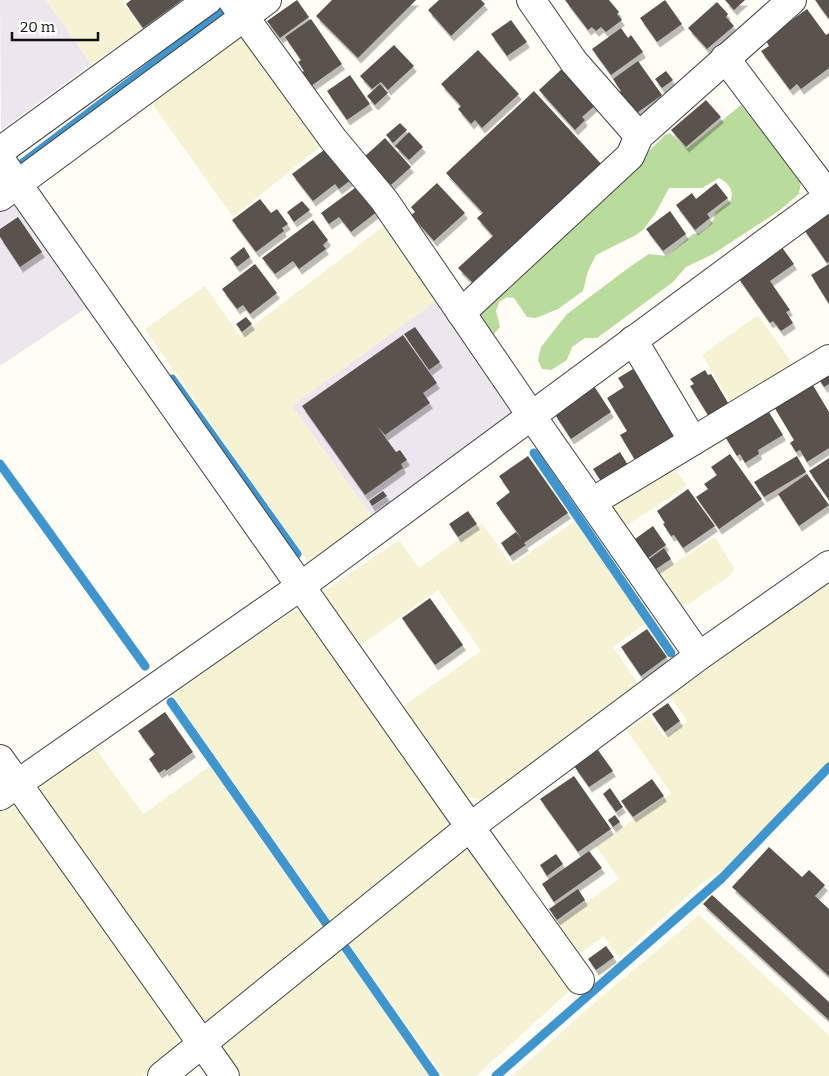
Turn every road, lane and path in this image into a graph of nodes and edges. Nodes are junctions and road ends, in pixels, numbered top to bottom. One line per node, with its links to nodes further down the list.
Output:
1 (208, 0): 8 (street)
2 (267, 0): 5 (street)
3 (531, 0): 7 (street)
4 (783, 3): 6 (street)
5 (237, 8): 10 (street); 12 (street)
6 (725, 58): 7 (street); 11 (street)
7 (639, 136): 12 (street)
8 (0, 151)
9 (0, 158): 10 (street)
10 (9, 191): 19 (street)
11 (829, 196): 13 (street)
12 (461, 313): 15 (street)
13 (633, 340): 15 (street); 16 (street)
14 (829, 359): 16 (street)
15 (530, 415): 17 (street); 19 (street)
16 (693, 441): 17 (street)
17 (592, 502): 20 (street)
18 (829, 565): 20 (street)
19 (301, 586): 22 (street); 23 (street)
20 (699, 656): 23 (street)
21 (0, 759): 22 (street)
22 (9, 790): 25 (street)
23 (470, 827): 24 (street); 25 (street)
24 (580, 980)
25 (202, 1044): 26 (street); 27 (street)
26 (162, 1076)
27 (225, 1076)

